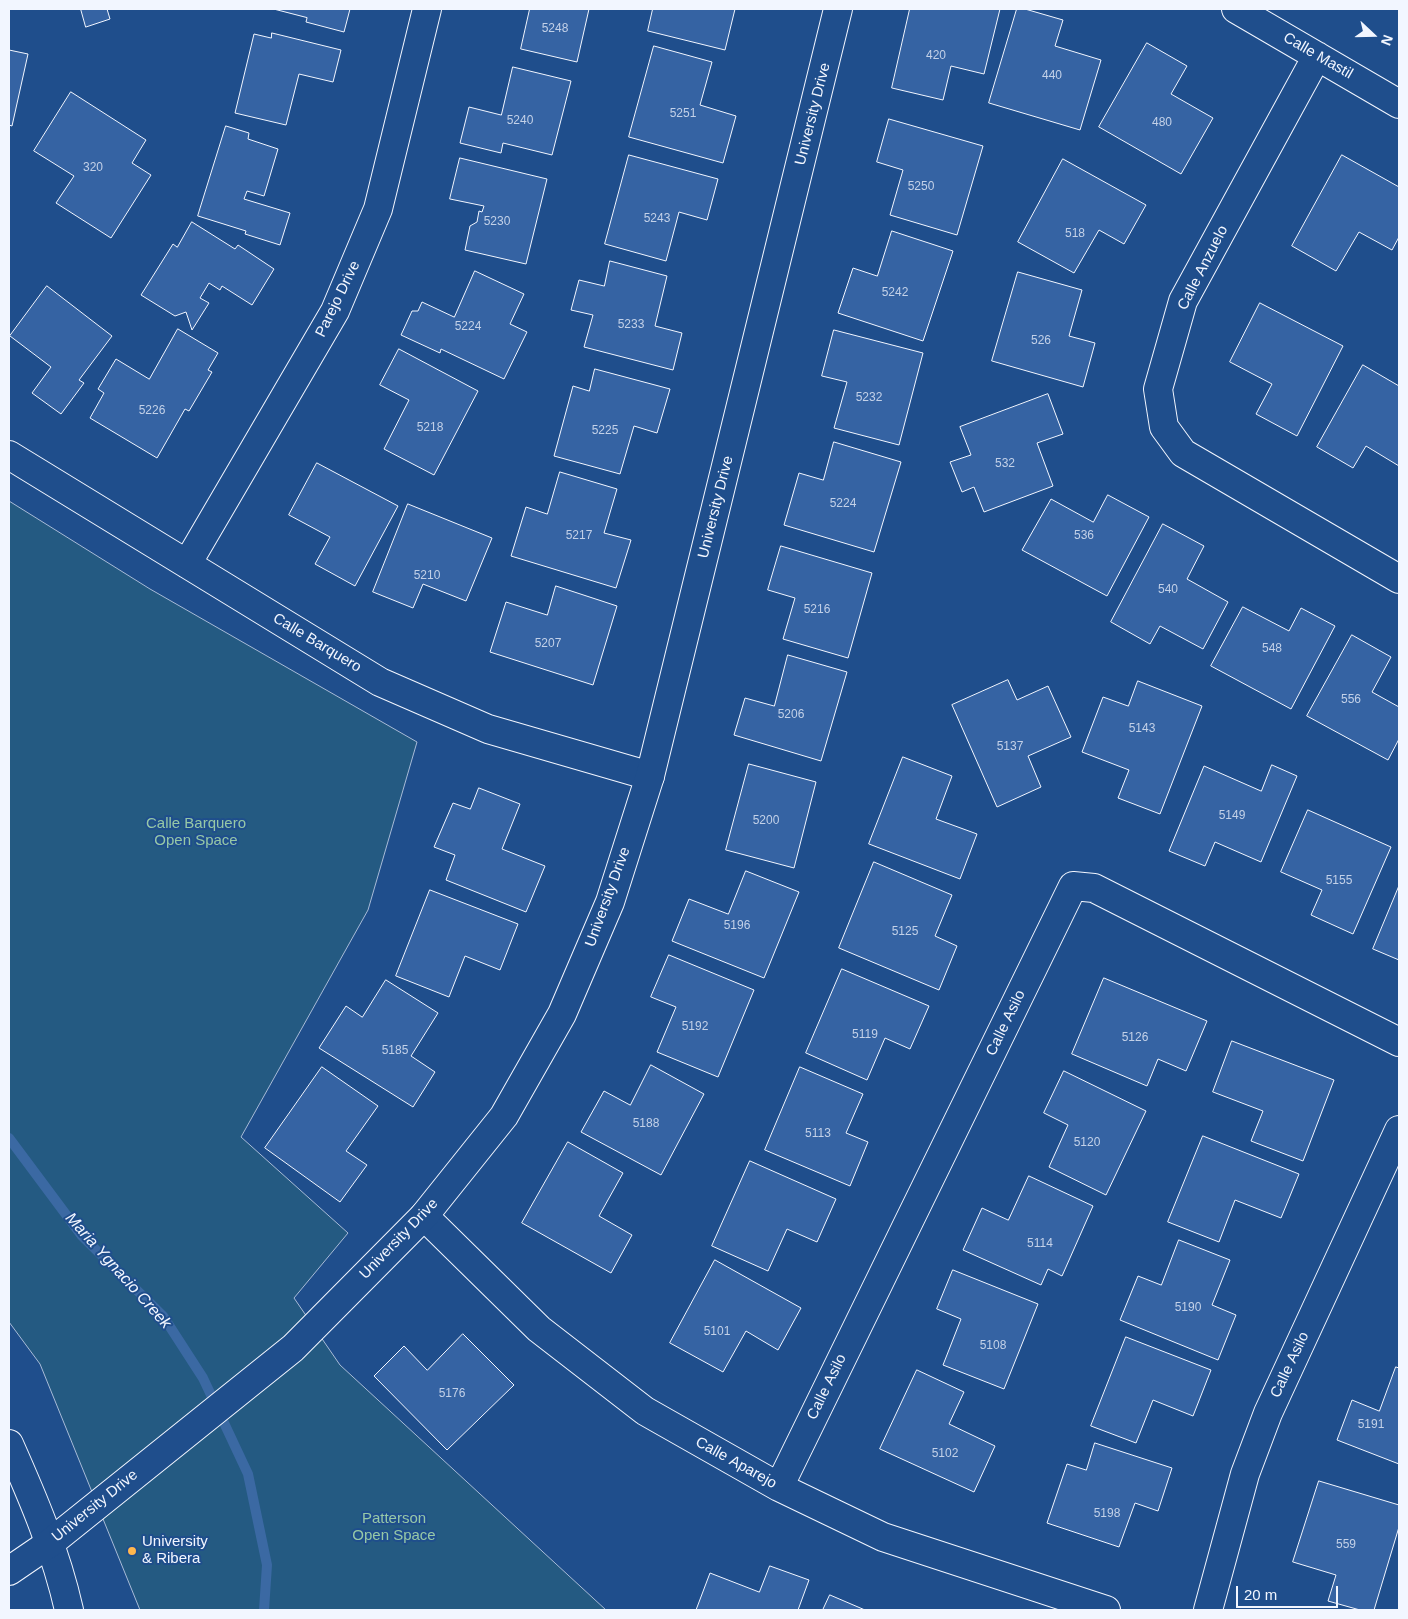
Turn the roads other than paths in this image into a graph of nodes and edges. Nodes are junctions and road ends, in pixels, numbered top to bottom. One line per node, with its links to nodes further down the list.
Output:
1 (427, 9): 7 (street, Parejo Drive)
2 (838, 9): 9 (street, University Drive)
3 (1236, 9): 4 (street, Calle Mastil)
4 (1317, 56): 5 (street, Calle Mastil); 8 (street, Calle Anzuelo)
5 (1399, 104)
6 (9, 455): 7 (street, Calle Barquero)
7 (187, 564): 9 (street, Calle Barquero)
8 (1399, 579)
9 (650, 776): 12 (street, University Drive)
10 (1399, 1042): 14 (street, Calle Asilo)
11 (1399, 1130): 19 (street, Calle Asilo)
12 (424, 1216): 14 (street, Calle Aparejo); 15 (street, University Drive)
13 (9, 1444): 15 (street)
14 (779, 1487): 18 (street, Calle Aparejo)
15 (50, 1543): 16 (street, University Drive); 17 (street)
16 (9, 1571)
17 (69, 1610)
18 (1106, 1610)
19 (1208, 1610)

